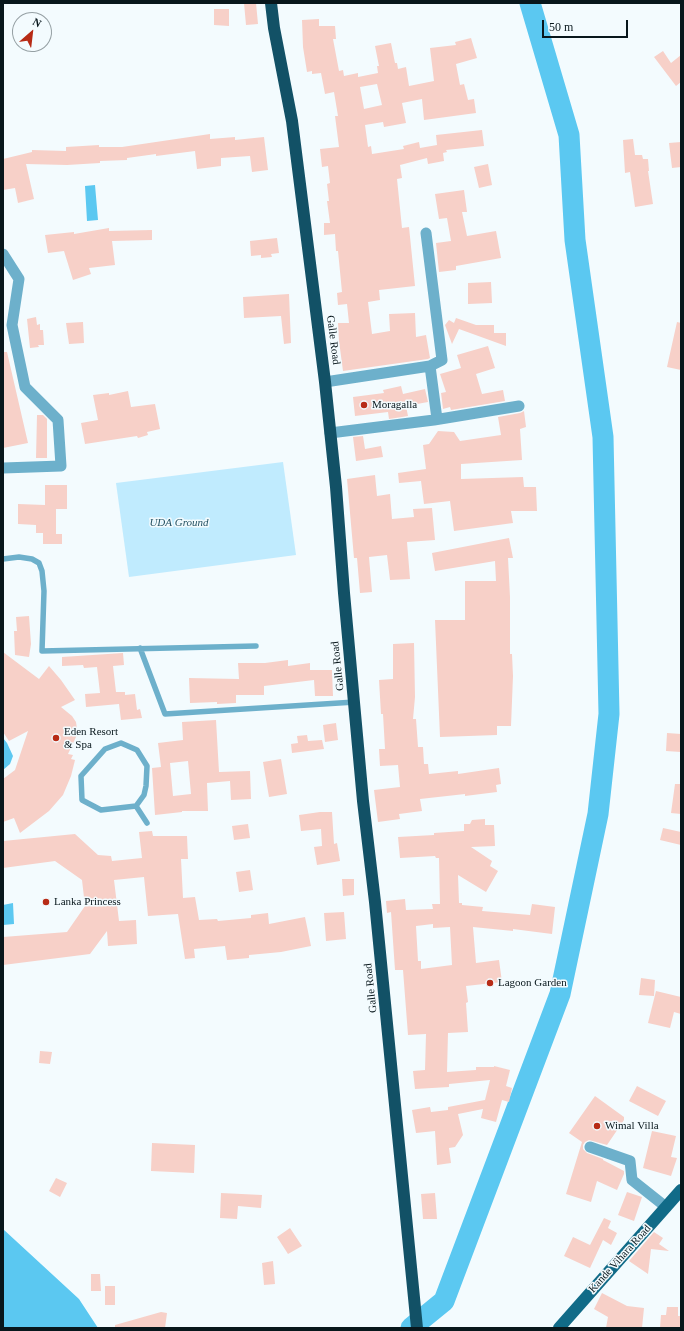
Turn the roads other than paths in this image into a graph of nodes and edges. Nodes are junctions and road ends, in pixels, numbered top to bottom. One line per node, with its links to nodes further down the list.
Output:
1 (270, 3): 5 (highway, Galle Road)
2 (426, 233): 4 (street)
3 (3, 254): 9 (street)
4 (430, 366): 5 (street); 7 (street)
5 (325, 382): 8 (highway, Galle Road)
6 (519, 406): 7 (street)
7 (438, 420): 8 (street)
8 (330, 433): 13 (highway, Galle Road)
9 (3, 468)
10 (3, 559): 12 (lane)
11 (256, 646): 12 (lane)
12 (140, 648): 13 (lane)
13 (355, 702): 19 (highway, Galle Road)
14 (136, 806): 14 (lane); 15 (lane)
15 (147, 823)
16 (590, 1147): 18 (street)
17 (681, 1190): 18 (main road, Kande Vihara Road)
18 (666, 1207): 20 (main road, Kande Vihara Road)
19 (417, 1328)
20 (559, 1328)

